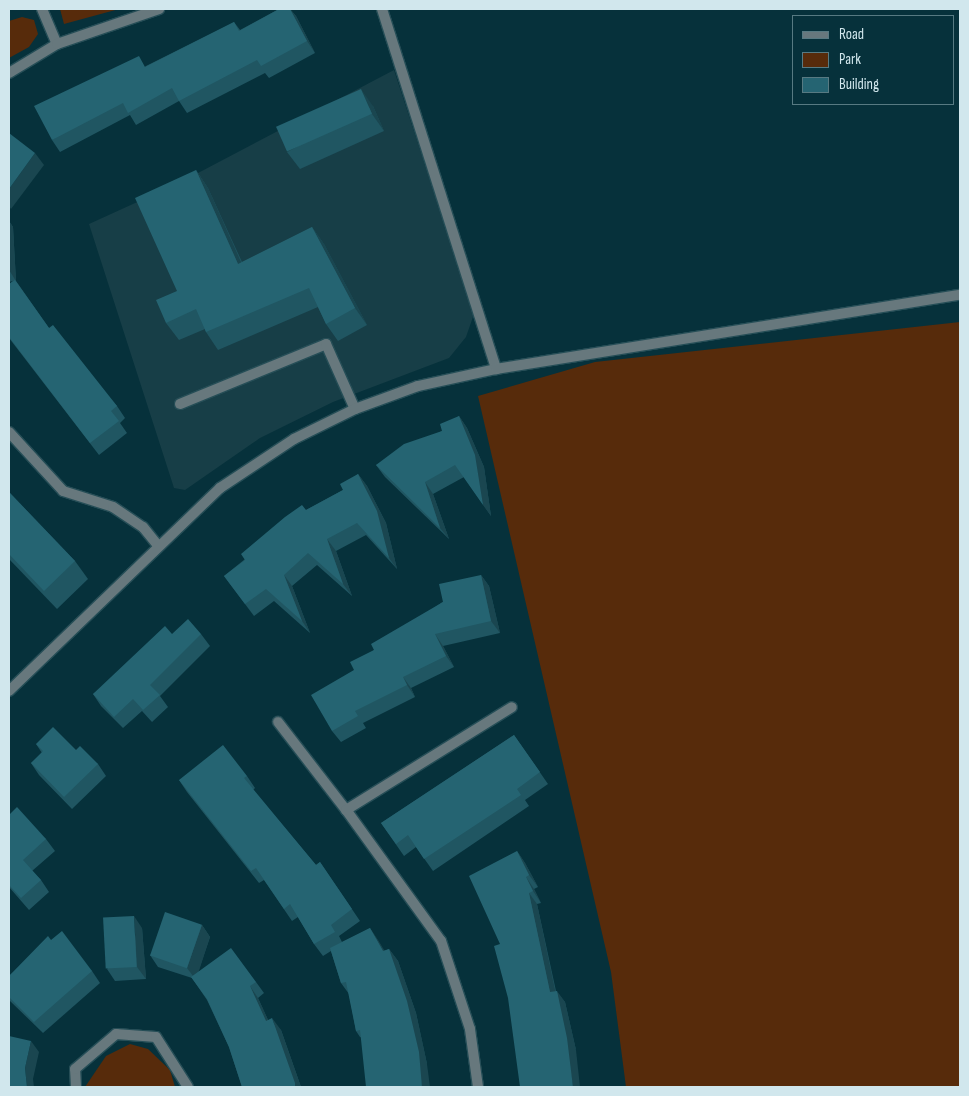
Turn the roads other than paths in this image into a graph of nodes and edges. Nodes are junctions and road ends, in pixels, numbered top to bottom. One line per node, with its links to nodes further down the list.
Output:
1 (42, 9): 4 (street)
2 (159, 9): 4 (street)
3 (382, 9): 7 (street)
4 (57, 44): 5 (street)
5 (9, 73)
6 (960, 295): 7 (street)
7 (496, 369): 9 (street)
8 (180, 404): 9 (street)
9 (355, 410): 11 (street)
10 (9, 432): 11 (street)
11 (157, 544): 12 (street)
12 (9, 691)
13 (512, 707): 15 (street)
14 (278, 722): 15 (street)
15 (346, 810): 18 (street)
16 (76, 1087): 17 (street)
17 (188, 1087)
18 (478, 1087)

